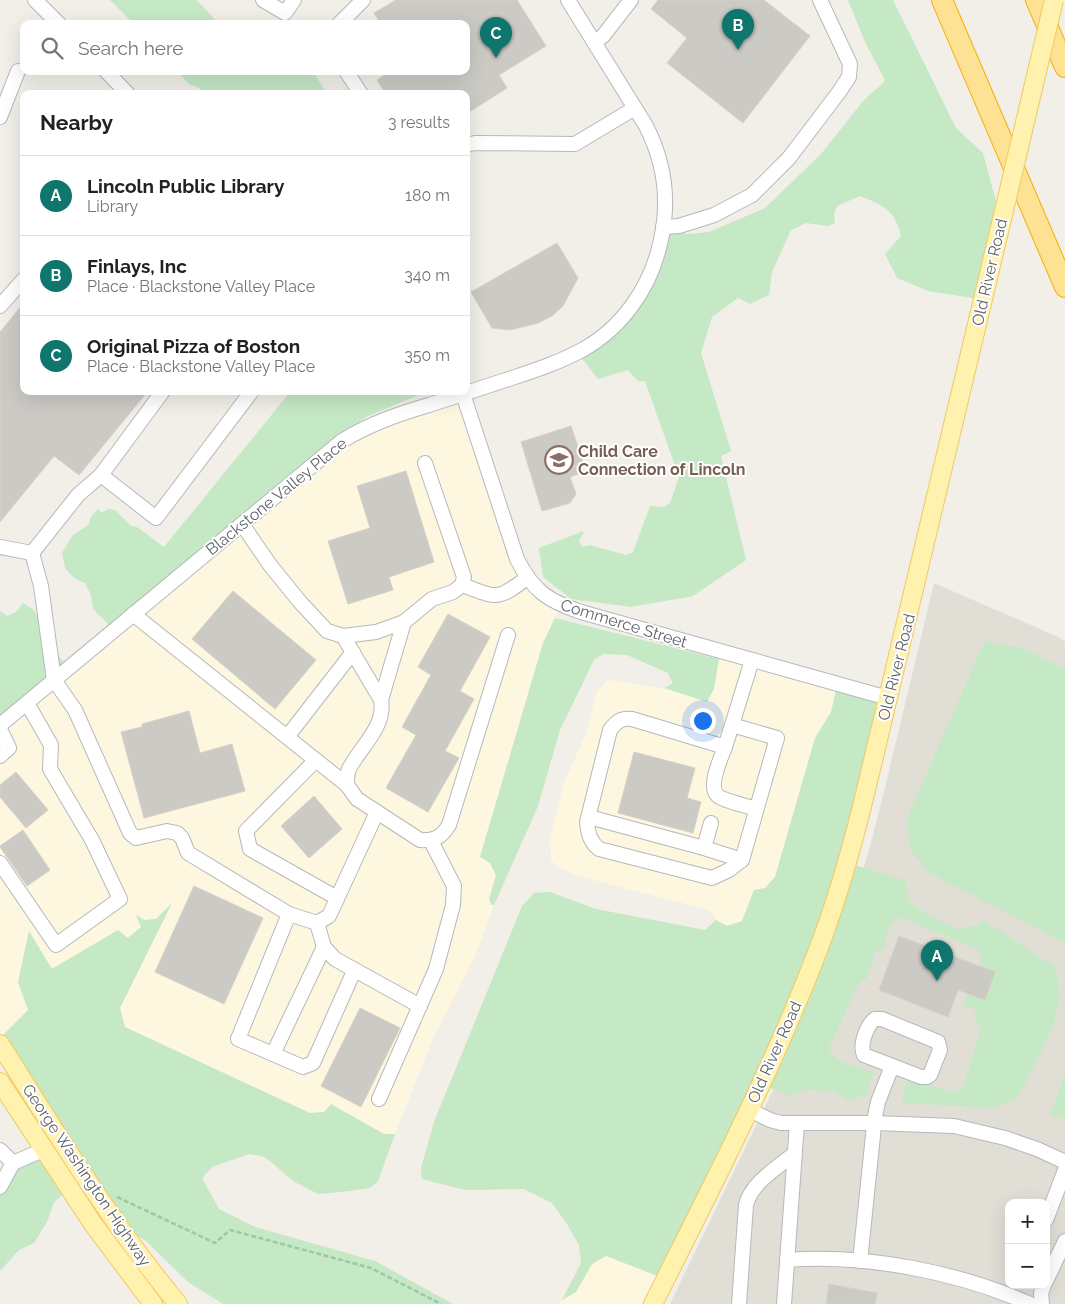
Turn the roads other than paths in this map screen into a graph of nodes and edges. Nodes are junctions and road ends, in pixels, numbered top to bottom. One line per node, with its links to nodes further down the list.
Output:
1 (35, 0): 11 (street)
2 (263, 0): 3 (street)
3 (294, 0)
4 (363, 0): 12 (street)
5 (568, 0): 13 (street, Blackstone Valley Place)
6 (631, 0): 13 (street)
7 (820, 0): 23 (street)
8 (942, 0): 25 (highway)
9 (1036, 0): 14 (highway)
10 (1054, 0): 46 (main road, Old River Road, bridge)
11 (55, 20)
12 (343, 20)
13 (594, 42): 20 (street, Blackstone Valley Place)
14 (1065, 67)
15 (18, 71): 21 (street)
16 (110, 75): 18 (street)
17 (349, 75): 19 (street)
18 (124, 90)
19 (358, 90)
20 (635, 108): 22 (street); 23 (street, Blackstone Valley Place)
21 (0, 117)
22 (470, 144)
23 (663, 227): 27 (street, Blackstone Valley Place)
24 (20, 284): 26 (street)
25 (1065, 287)
26 (0, 306)
27 (470, 392)
28 (160, 395): 33 (street)
29 (249, 395): 33 (street)
30 (460, 395): 34 (street, Blackstone Valley Place)
31 (463, 395): 37 (street, Commerce Street)
32 (425, 463): 38 (street)
33 (101, 475): 36 (street)
34 (242, 524): 39 (street, Blackstone Valley Place); 42 (street)
35 (0, 547): 36 (street)
36 (32, 553): 45 (street)
37 (527, 578): 38 (street); 44 (street, Commerce Street)
38 (462, 585): 40 (street)
39 (133, 614): 45 (street, Blackstone Valley Place); 52 (street)
40 (404, 622): 42 (street); 47 (street)
41 (508, 635): 61 (street)
42 (343, 636): 43 (street)
43 (353, 652): 47 (street); 52 (street)
44 (752, 660): 46 (street, Commerce Street); 50 (street)
45 (54, 680): 48 (street, Blackstone Valley Place); 66 (street)
46 (888, 698): 76 (main road, Old River Road)
47 (381, 700): 56 (street)
48 (27, 703): 49 (street, Blackstone Valley Place); 64 (street)
49 (0, 725)
50 (732, 725): 53 (street); 57 (street)
51 (0, 729): 54 (street)
52 (287, 737): 55 (street)
53 (725, 747): 57 (street); 59 (street)
54 (0, 756)
55 (316, 760): 56 (street); 65 (street)
56 (347, 785): 58 (street)
57 (756, 809): 63 (street)
58 (377, 812): 61 (street); 65 (street)
59 (589, 817): 62 (street); 63 (street)
60 (711, 822): 62 (street)
61 (432, 841): 70 (street)
62 (704, 848): 63 (street)
63 (742, 860)
64 (0, 863)
65 (337, 898): 67 (street)
66 (289, 914): 67 (street); 72 (street)
67 (317, 922): 68 (street)
68 (324, 947): 69 (street); 72 (street)
69 (354, 970): 70 (street); 72 (street)
70 (420, 1006): 75 (street)
71 (0, 1044): 94 (main road, George Washington Highway)
72 (273, 1054)
73 (892, 1066): 73 (street); 78 (street)
74 (0, 1082): 80 (main road, George Washington Highway)
75 (379, 1099)
76 (748, 1110): 77 (street); 95 (main road, Old River Road)
77 (797, 1123): 78 (street); 81 (street)
78 (874, 1123): 82 (street); 89 (street)
79 (0, 1150): 83 (street)
80 (43, 1150): 83 (street); 93 (main road, George Washington Highway)
81 (794, 1154): 88 (street); 96 (street)
82 (1065, 1162)
83 (13, 1163): 85 (street)
84 (1065, 1170): 86 (street)
85 (0, 1188)
86 (1050, 1209)
87 (1065, 1241): 90 (street)
88 (787, 1260): 89 (street); 97 (street)
89 (860, 1262): 92 (street)
90 (1050, 1273)
91 (1042, 1289): 99 (street)
92 (1019, 1292): 98 (street)
93 (153, 1304)
94 (178, 1304)
95 (653, 1304)
96 (738, 1304)
97 (784, 1304)
98 (1030, 1304)
99 (1042, 1304)

